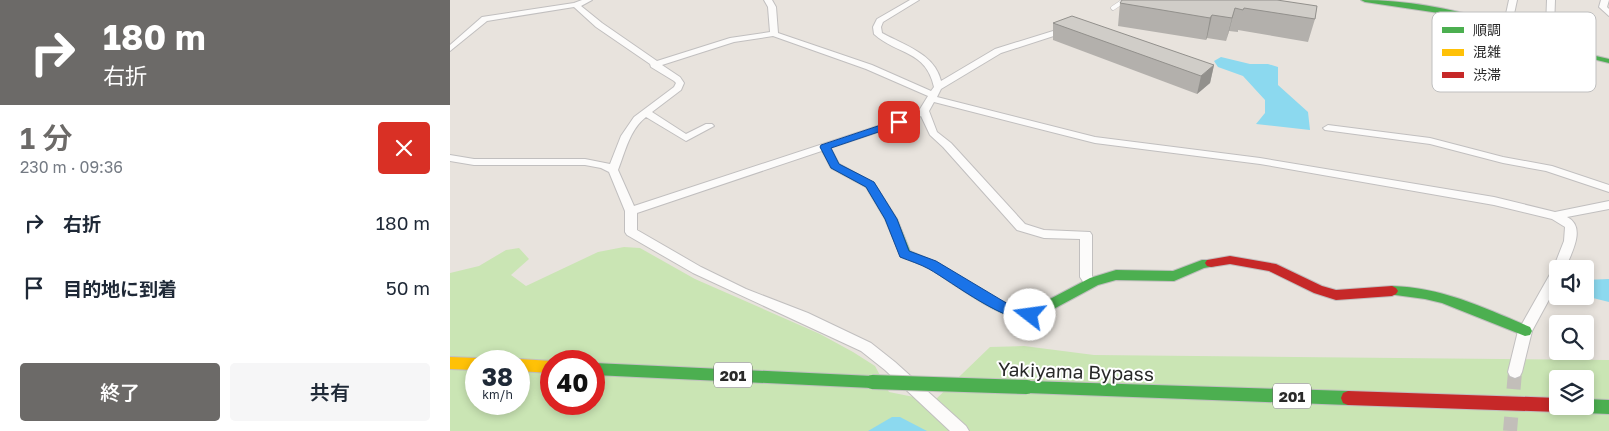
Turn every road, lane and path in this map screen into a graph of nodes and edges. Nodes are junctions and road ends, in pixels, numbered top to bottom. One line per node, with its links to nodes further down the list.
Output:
1 (588, 0): 7 (street)
2 (768, 0): 12 (street)
3 (915, 0): 17 (street)
4 (1125, 0): 8 (lane)
5 (1365, 0): 9 (main road)
6 (1605, 0): 10 (street)
7 (576, 5): 13 (street); 16 (street)
8 (1113, 8)
9 (1442, 12)
10 (1609, 14)
11 (1072, 27): 17 (street)
12 (774, 34): 16 (street); 17 (street)
13 (450, 50)
14 (1596, 58): 15 (main road)
15 (1609, 61)
16 (654, 65): 19 (street)
17 (934, 93): 18 (street); 28 (street)
18 (924, 111): 22 (street); 30 (street)
19 (645, 112): 20 (street); 24 (street)
20 (709, 126)
21 (1328, 128): 25 (street)
22 (825, 147): 27 (street); 30 (main road)
23 (450, 158): 24 (street)
24 (613, 170): 27 (street)
25 (1609, 190)
26 (1609, 205): 28 (street)
27 (631, 210): 40 (street)
28 (1555, 216): 29 (street)
29 (1562, 260)
30 (1090, 283): 32 (main road)
31 (1549, 287): 32 (street)
32 (1525, 331): 36 (street)
33 (450, 363): 34 (main road)
34 (465, 364)
35 (605, 369): 37 (main road, Yakiyama Bypass / 201, bridge)
36 (1515, 372)
37 (1549, 405)
38 (1594, 406): 39 (main road)
39 (1609, 407)
40 (961, 431)

